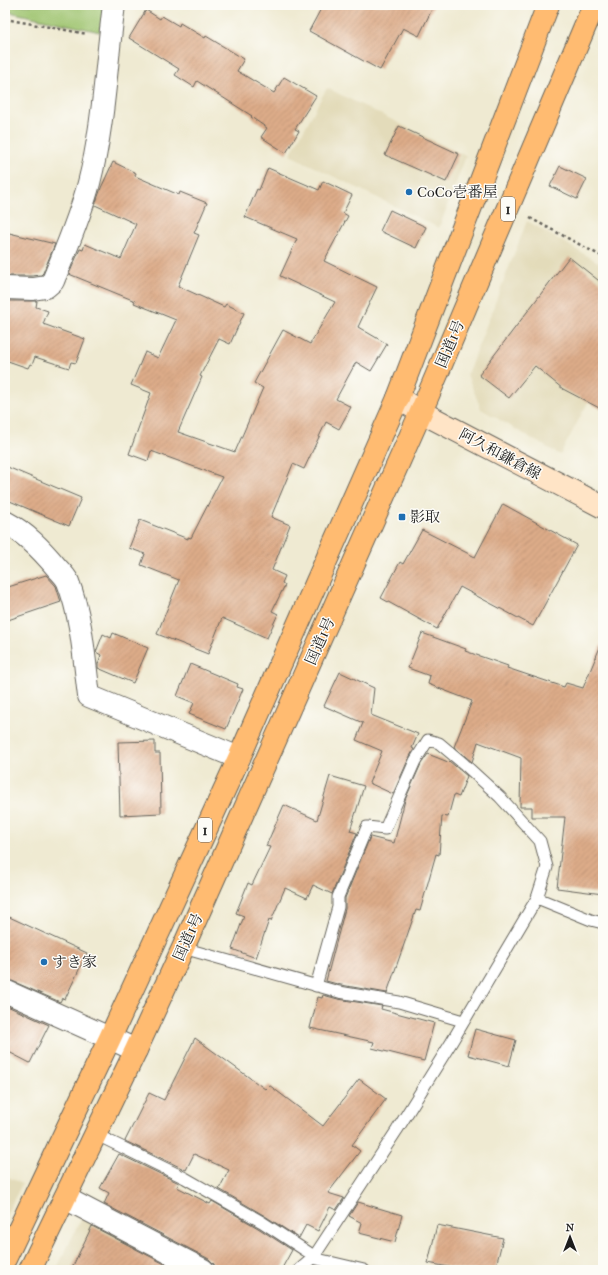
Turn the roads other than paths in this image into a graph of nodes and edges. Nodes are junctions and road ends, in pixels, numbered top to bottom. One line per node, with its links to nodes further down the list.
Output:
1 (114, 5): 4 (street)
2 (548, 5): 5 (highway, 国道1号 / 1)
3 (594, 5): 6 (highway, 国道1号 / 1)
4 (5, 288)
5 (398, 398): 6 (main road, 阿久和鎌倉線); 9 (highway, 国道1号 / 1)
6 (422, 412): 7 (main road, 阿久和鎌倉線); 12 (highway, 国道1号 / 1)
7 (603, 507)
8 (5, 522): 9 (street)
9 (239, 758): 16 (highway, 国道1号 / 1)
10 (537, 898): 11 (lane); 13 (lane); 15 (lane)
11 (603, 923)
12 (183, 948): 13 (lane); 17 (highway, 国道1号 / 1)
13 (316, 986): 15 (lane)
14 (5, 991): 16 (street)
15 (463, 1021): 20 (lane)
16 (110, 1038): 17 (street); 21 (highway, 国道1号 / 1)
17 (136, 1050): 18 (highway, 国道1号 / 1)
18 (95, 1134): 19 (highway, 国道1号 / 1); 20 (lane)
19 (65, 1198): 22 (highway, 国道1号 / 1); 23 (street)
20 (314, 1257): 24 (lane); 25 (lane)
21 (5, 1259)
22 (30, 1270)
23 (202, 1270)
24 (299, 1270)
25 (364, 1270)

